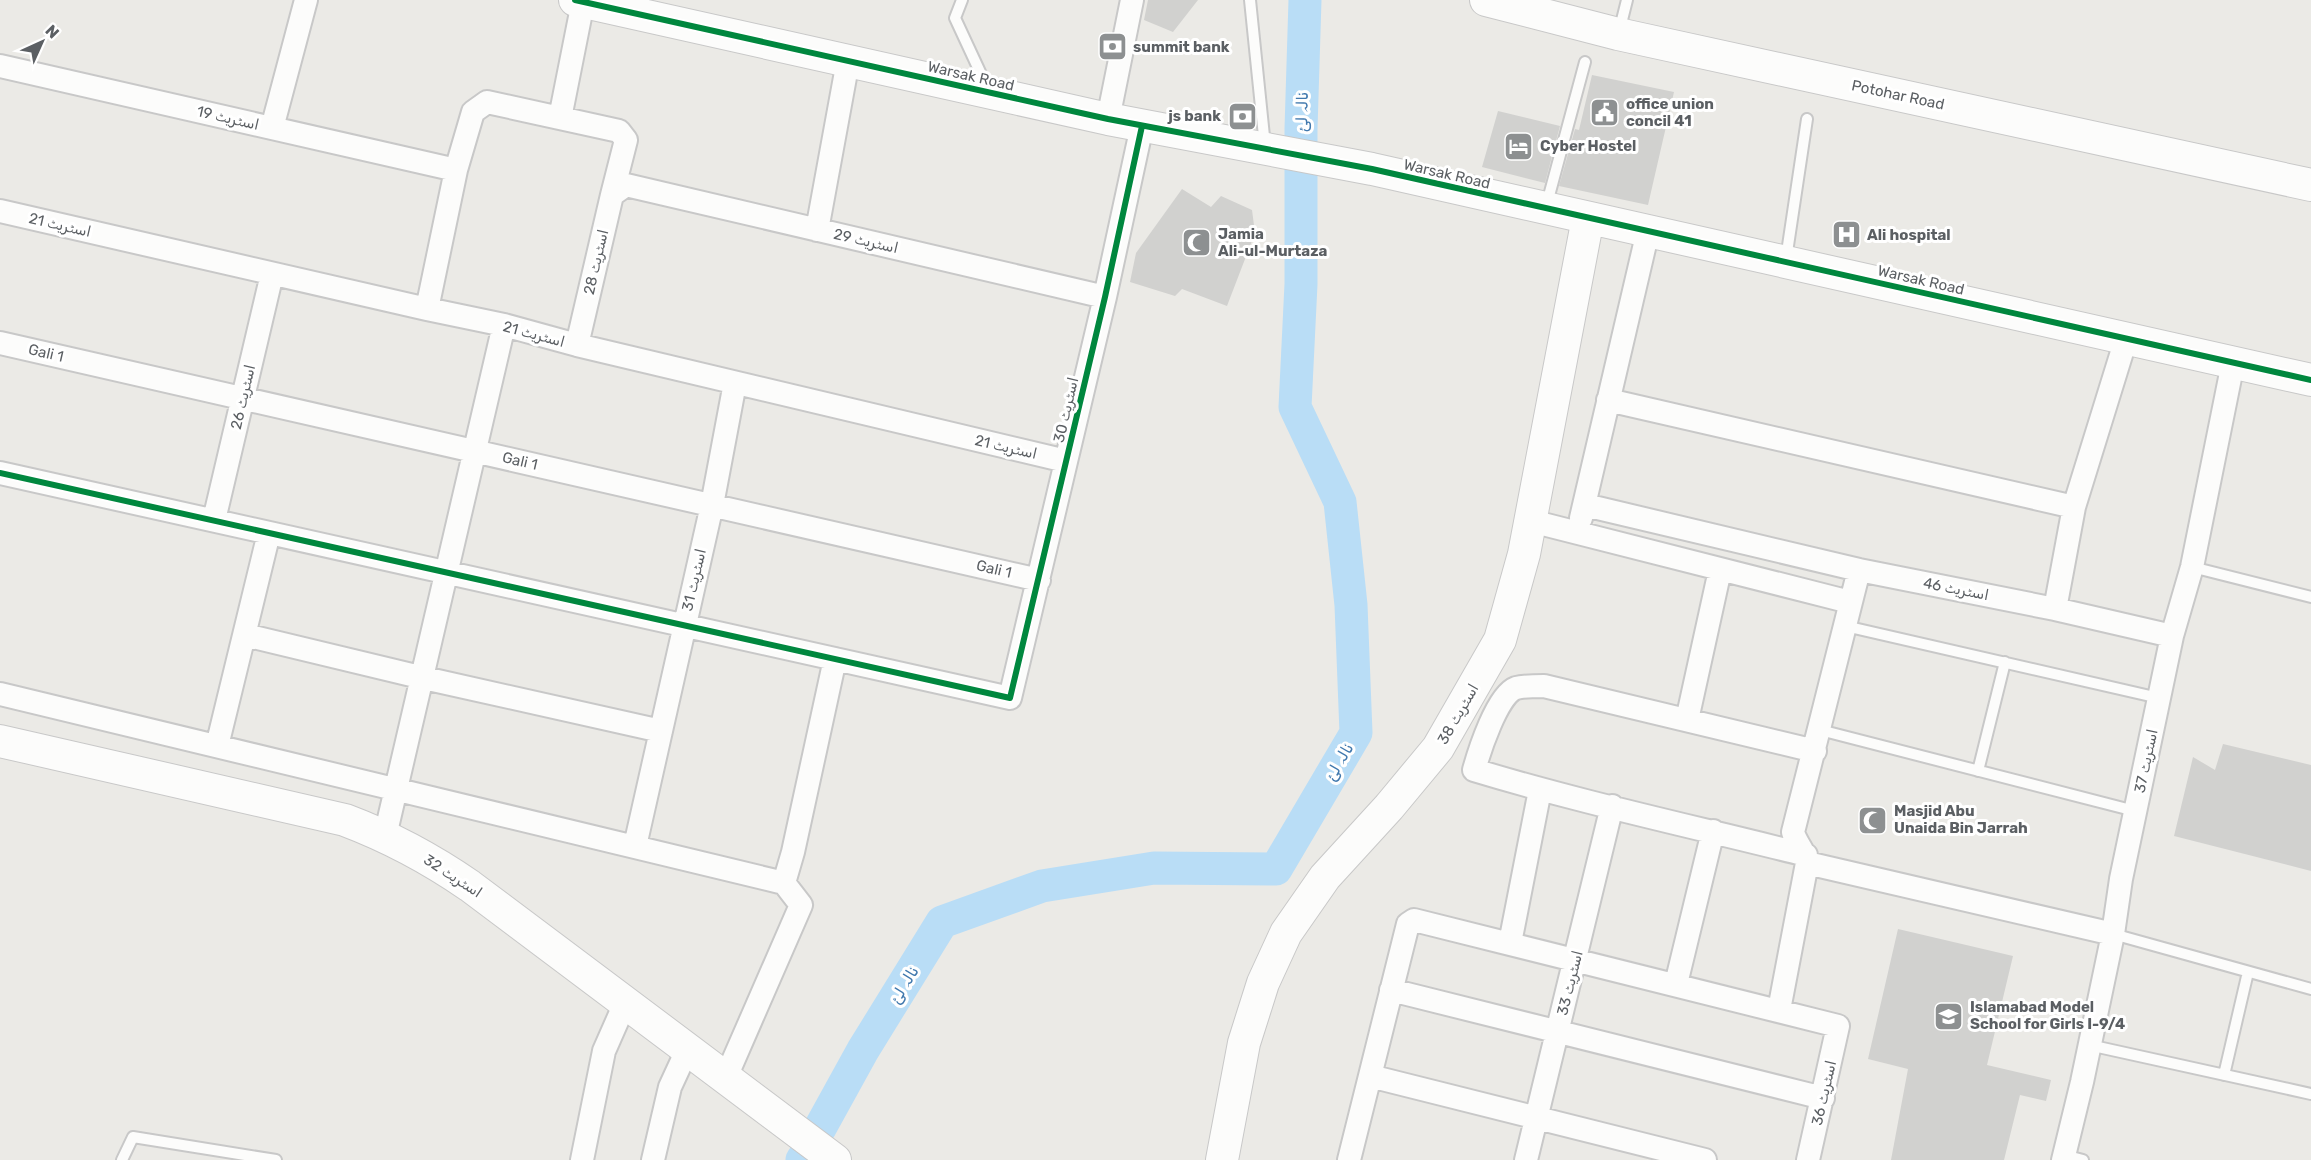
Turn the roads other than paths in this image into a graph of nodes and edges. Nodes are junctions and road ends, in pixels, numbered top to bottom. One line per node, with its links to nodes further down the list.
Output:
1 (306, 0): 18 (street)
2 (962, 0): 13 (lane)
3 (1132, 0): 15 (street)
4 (1250, 0): 19 (lane)
5 (1486, 0): 8 (street, Potohar Road)
6 (1627, 0): 9 (lane)
7 (579, 1): 10 (street, Warsak Road); 14 (street)
8 (1538, 7): 9 (street, Potohar Road)
9 (1618, 34): 21 (street, Potohar Road)
10 (848, 61): 13 (street, Warsak Road); 26 (street)
11 (1585, 62): 23 (lane)
12 (0, 66): 18 (street, اسٹریٹ 19)
13 (989, 93): 15 (street, Warsak Road)
14 (560, 118): 20 (street); 22 (street, اسٹریٹ 28)
15 (1108, 119): 17 (street, Warsak Road)
16 (1807, 119): 28 (lane)
17 (1142, 126): 19 (street, Warsak Road); 30 (street, اسٹریٹ 30)
18 (272, 128): 20 (street, اسٹریٹ 19)
19 (1273, 151): 23 (street, Warsak Road)
20 (456, 170): 31 (street)
21 (2311, 185)
22 (619, 190): 26 (street, اسٹریٹ 29); 35 (street, اسٹریٹ 28)
23 (1546, 208): 25 (street, Warsak Road)
24 (0, 211): 29 (street, اسٹریٹ 21)
25 (1588, 218): 27 (street, Warsak Road); 48 (street, اسٹریٹ 38)
26 (817, 230): 30 (street, اسٹریٹ 29)
27 (1648, 231): 28 (street, Warsak Road); 40 (street)
28 (1786, 262): 33 (street, Warsak Road)
29 (272, 274): 31 (street, اسٹریٹ 21); 39 (street, اسٹریٹ 26)
30 (1105, 297): 42 (street, اسٹریٹ 30)
31 (427, 309): 32 (street, اسٹریٹ 21)
32 (504, 325): 35 (street, اسٹریٹ 21); 41 (street)
33 (2126, 339): 36 (street, Warsak Road); 46 (street)
34 (0, 343): 39 (street, Gali 1)
35 (576, 345): 38 (street, اسٹریٹ 21)
36 (2233, 363): 37 (street, Warsak Road); 51 (street, اسٹریٹ 37)
37 (2311, 380)
38 (735, 383): 42 (street, اسٹریٹ 21); 44 (street, اسٹریٹ 31)
39 (242, 398): 41 (street, Gali 1); 47 (street, اسٹریٹ 26)
40 (1608, 400): 45 (street); 46 (street)
41 (476, 451): 44 (street, Gali 1); 54 (street)
42 (1066, 461): 55 (street, اسٹریٹ 30)
43 (0, 473): 47 (street)
44 (712, 505): 55 (street, Gali 1); 59 (street, اسٹریٹ 31)
45 (1585, 505): 50 (street); 53 (street, اسٹریٹ 46)
46 (2074, 507): 58 (street)
47 (214, 520): 49 (street)
48 (1531, 521): 50 (street); 109 (street, اسٹریٹ 38)
49 (269, 533): 54 (street); 61 (street)
50 (1576, 534): 52 (street)
51 (2192, 567): 56 (lane); 62 (street, اسٹریٹ 37)
52 (1720, 570): 57 (street); 68 (street)
53 (1859, 570): 57 (street); 58 (street, اسٹریٹ 46)
54 (448, 573): 59 (street); 65 (street)
55 (1039, 580): 63 (street, اسٹریٹ 30)
56 (2311, 597)
57 (1850, 602): 60 (street)
58 (2055, 609): 62 (street, اسٹریٹ 46)
59 (684, 624): 63 (street); 69 (street, اسٹریٹ 31)
60 (1845, 626): 64 (lane); 71 (street)
61 (245, 635): 65 (street); 72 (street)
62 (2172, 636): 67 (street, اسٹریٹ 37)
63 (835, 659): 82 (street)
64 (2005, 662): 67 (lane); 73 (lane)
65 (424, 678): 69 (street); 74 (street)
66 (0, 694): 72 (street)
67 (2159, 698): 77 (street, اسٹریٹ 37)
68 (1687, 720): 71 (street); 75 (street)
69 (661, 731): 80 (street, اسٹریٹ 31)
70 (0, 741): 79 (street, اسٹریٹ 32)
71 (1817, 741): 73 (lane); 81 (street)
72 (217, 746): 74 (street)
73 (1978, 771): 77 (lane)
74 (397, 789): 79 (street); 80 (street)
75 (1540, 790): 76 (street); 84 (street)
76 (1612, 806): 78 (street); 85 (street, اسٹریٹ 33)
77 (2135, 811): 83 (street, اسٹریٹ 37)
78 (1713, 831): 81 (street); 87 (street)
79 (385, 836): 90 (street, اسٹریٹ 32)
80 (635, 846): 82 (street)
81 (1806, 859): 83 (street); 91 (street)
82 (784, 883): 97 (street)
83 (2113, 934): 86 (lane); 93 (street, اسٹریٹ 37)
84 (1510, 943): 85 (street); 89 (street)
85 (1575, 959): 87 (street); 92 (street, اسٹریٹ 33)
86 (2248, 972): 88 (lane); 95 (lane)
87 (1676, 984): 91 (street)
88 (2311, 989)
89 (1391, 990): 92 (street); 96 (street)
90 (626, 1001): 94 (street, اسٹریٹ 32); 105 (street)
91 (1779, 1010): 99 (street, اسٹریٹ 36)
92 (1558, 1032): 99 (street); 100 (street, اسٹریٹ 33)
93 (2088, 1045): 95 (lane); 102 (street, اسٹریٹ 37)
94 (688, 1048): 97 (street, اسٹریٹ 32); 101 (street)
95 (2224, 1075): 98 (lane)
96 (1370, 1076): 100 (street); 110 (street)
97 (726, 1077): 108 (street, اسٹریٹ 32)
98 (2311, 1094)
99 (1823, 1098): 113 (street, اسٹریٹ 36)
100 (1537, 1118): 111 (street, اسٹریٹ 33); 112 (street)
101 (661, 1131): 106 (street); 107 (street)
102 (2070, 1158)
103 (122, 1160): 104 (lane)
104 (276, 1160)
105 (582, 1160)
106 (654, 1160)
107 (666, 1160)
108 (835, 1160)
109 (1222, 1160)
110 (1349, 1160)
111 (1526, 1160)
112 (1705, 1160)
113 (1808, 1160)

